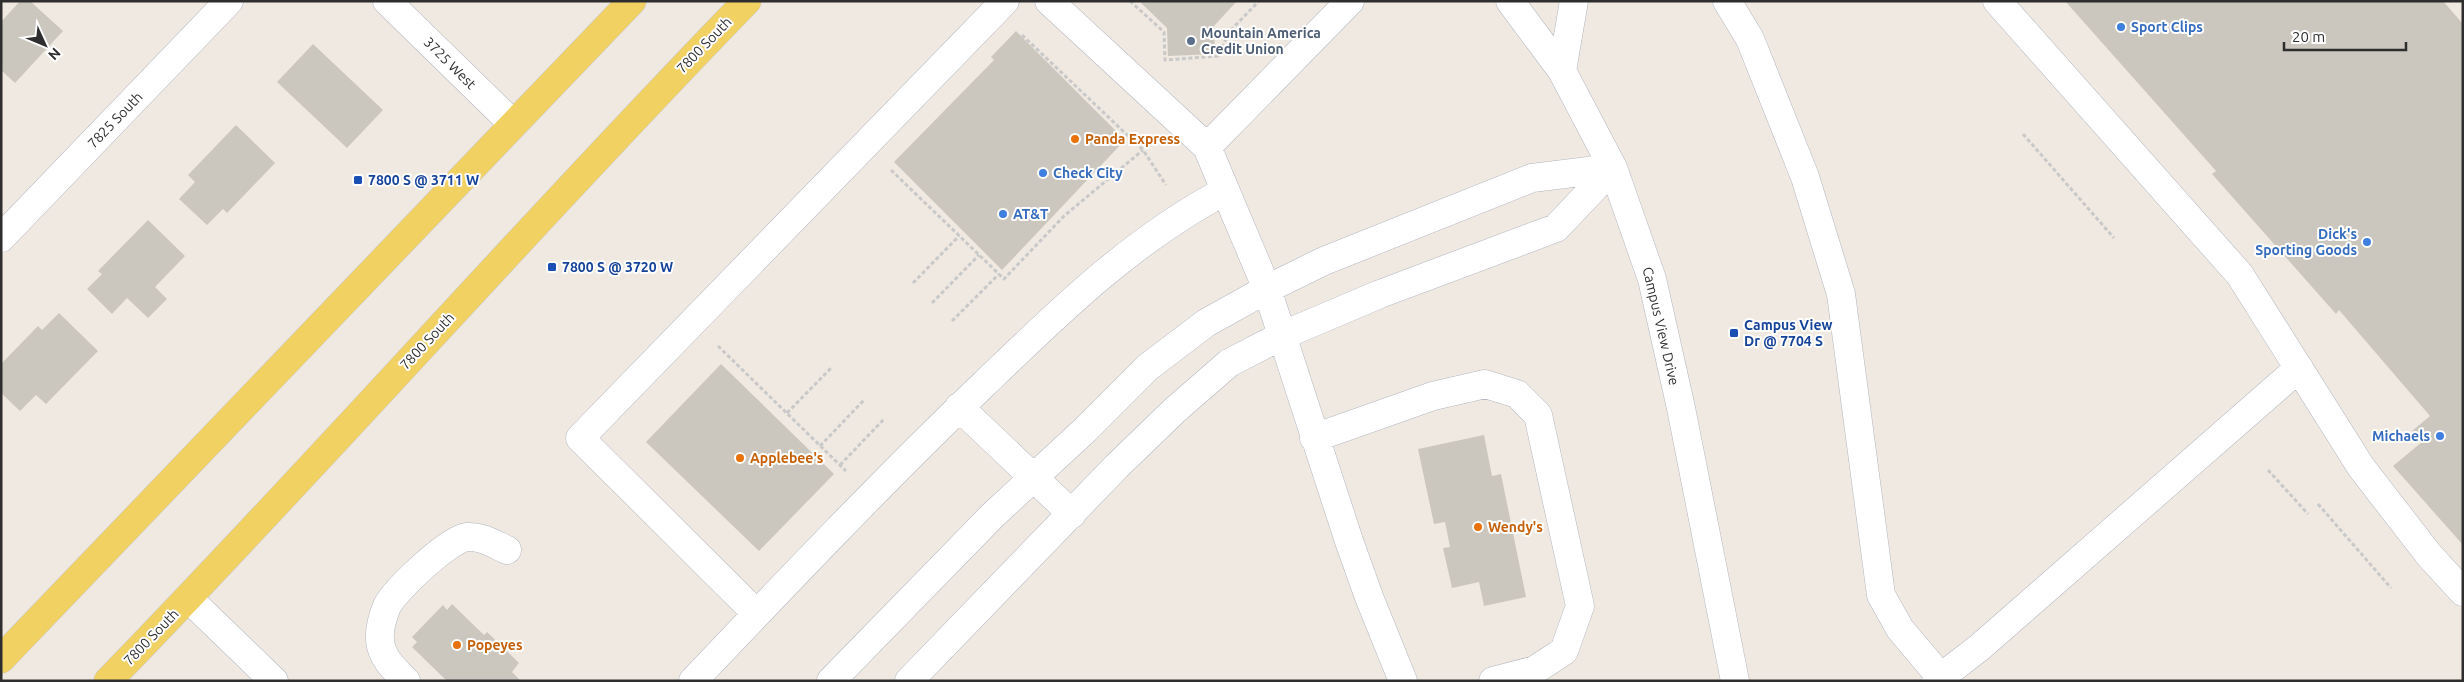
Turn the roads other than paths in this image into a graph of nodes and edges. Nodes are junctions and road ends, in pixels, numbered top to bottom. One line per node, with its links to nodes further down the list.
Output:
1 (229, 1): 17 (street, 7825 South)
2 (388, 1): 13 (street, 3725 West)
3 (632, 1): 13 (main road)
4 (748, 1): 27 (main road, 7800 South)
5 (1005, 1): 28 (street)
6 (1050, 1): 14 (street)
7 (1350, 1): 14 (street)
8 (1510, 1): 12 (street, Campus View Drive)
9 (1574, 1): 12 (street)
10 (1728, 1): 30 (street)
11 (1997, 1): 20 (street)
12 (1562, 71): 15 (street, Campus View Drive)
13 (512, 124): 29 (main road)
14 (1207, 147): 16 (street)
15 (1613, 168): 18 (street); 19 (street); 39 (street, Campus View Drive)
16 (1225, 191): 18 (street); 21 (street)
17 (1, 238)
18 (1267, 289): 19 (street); 23 (street)
19 (1281, 336): 22 (street); 24 (street)
20 (2299, 368): 26 (street); 30 (street)
21 (960, 407): 23 (street); 28 (street)
22 (1314, 438): 37 (street); 38 (street)
23 (1034, 478): 24 (street); 35 (street)
24 (1072, 514): 36 (street)
25 (507, 550): 33 (street)
26 (2463, 592)
27 (188, 598): 31 (main road, 7800 South); 32 (street)
28 (758, 614): 34 (street)
29 (1, 659)
30 (1940, 680)
31 (108, 681)
32 (274, 681)
33 (406, 681)
34 (693, 681)
35 (831, 681)
36 (909, 681)
37 (1403, 681)
38 (1494, 681)
39 (1735, 681)

